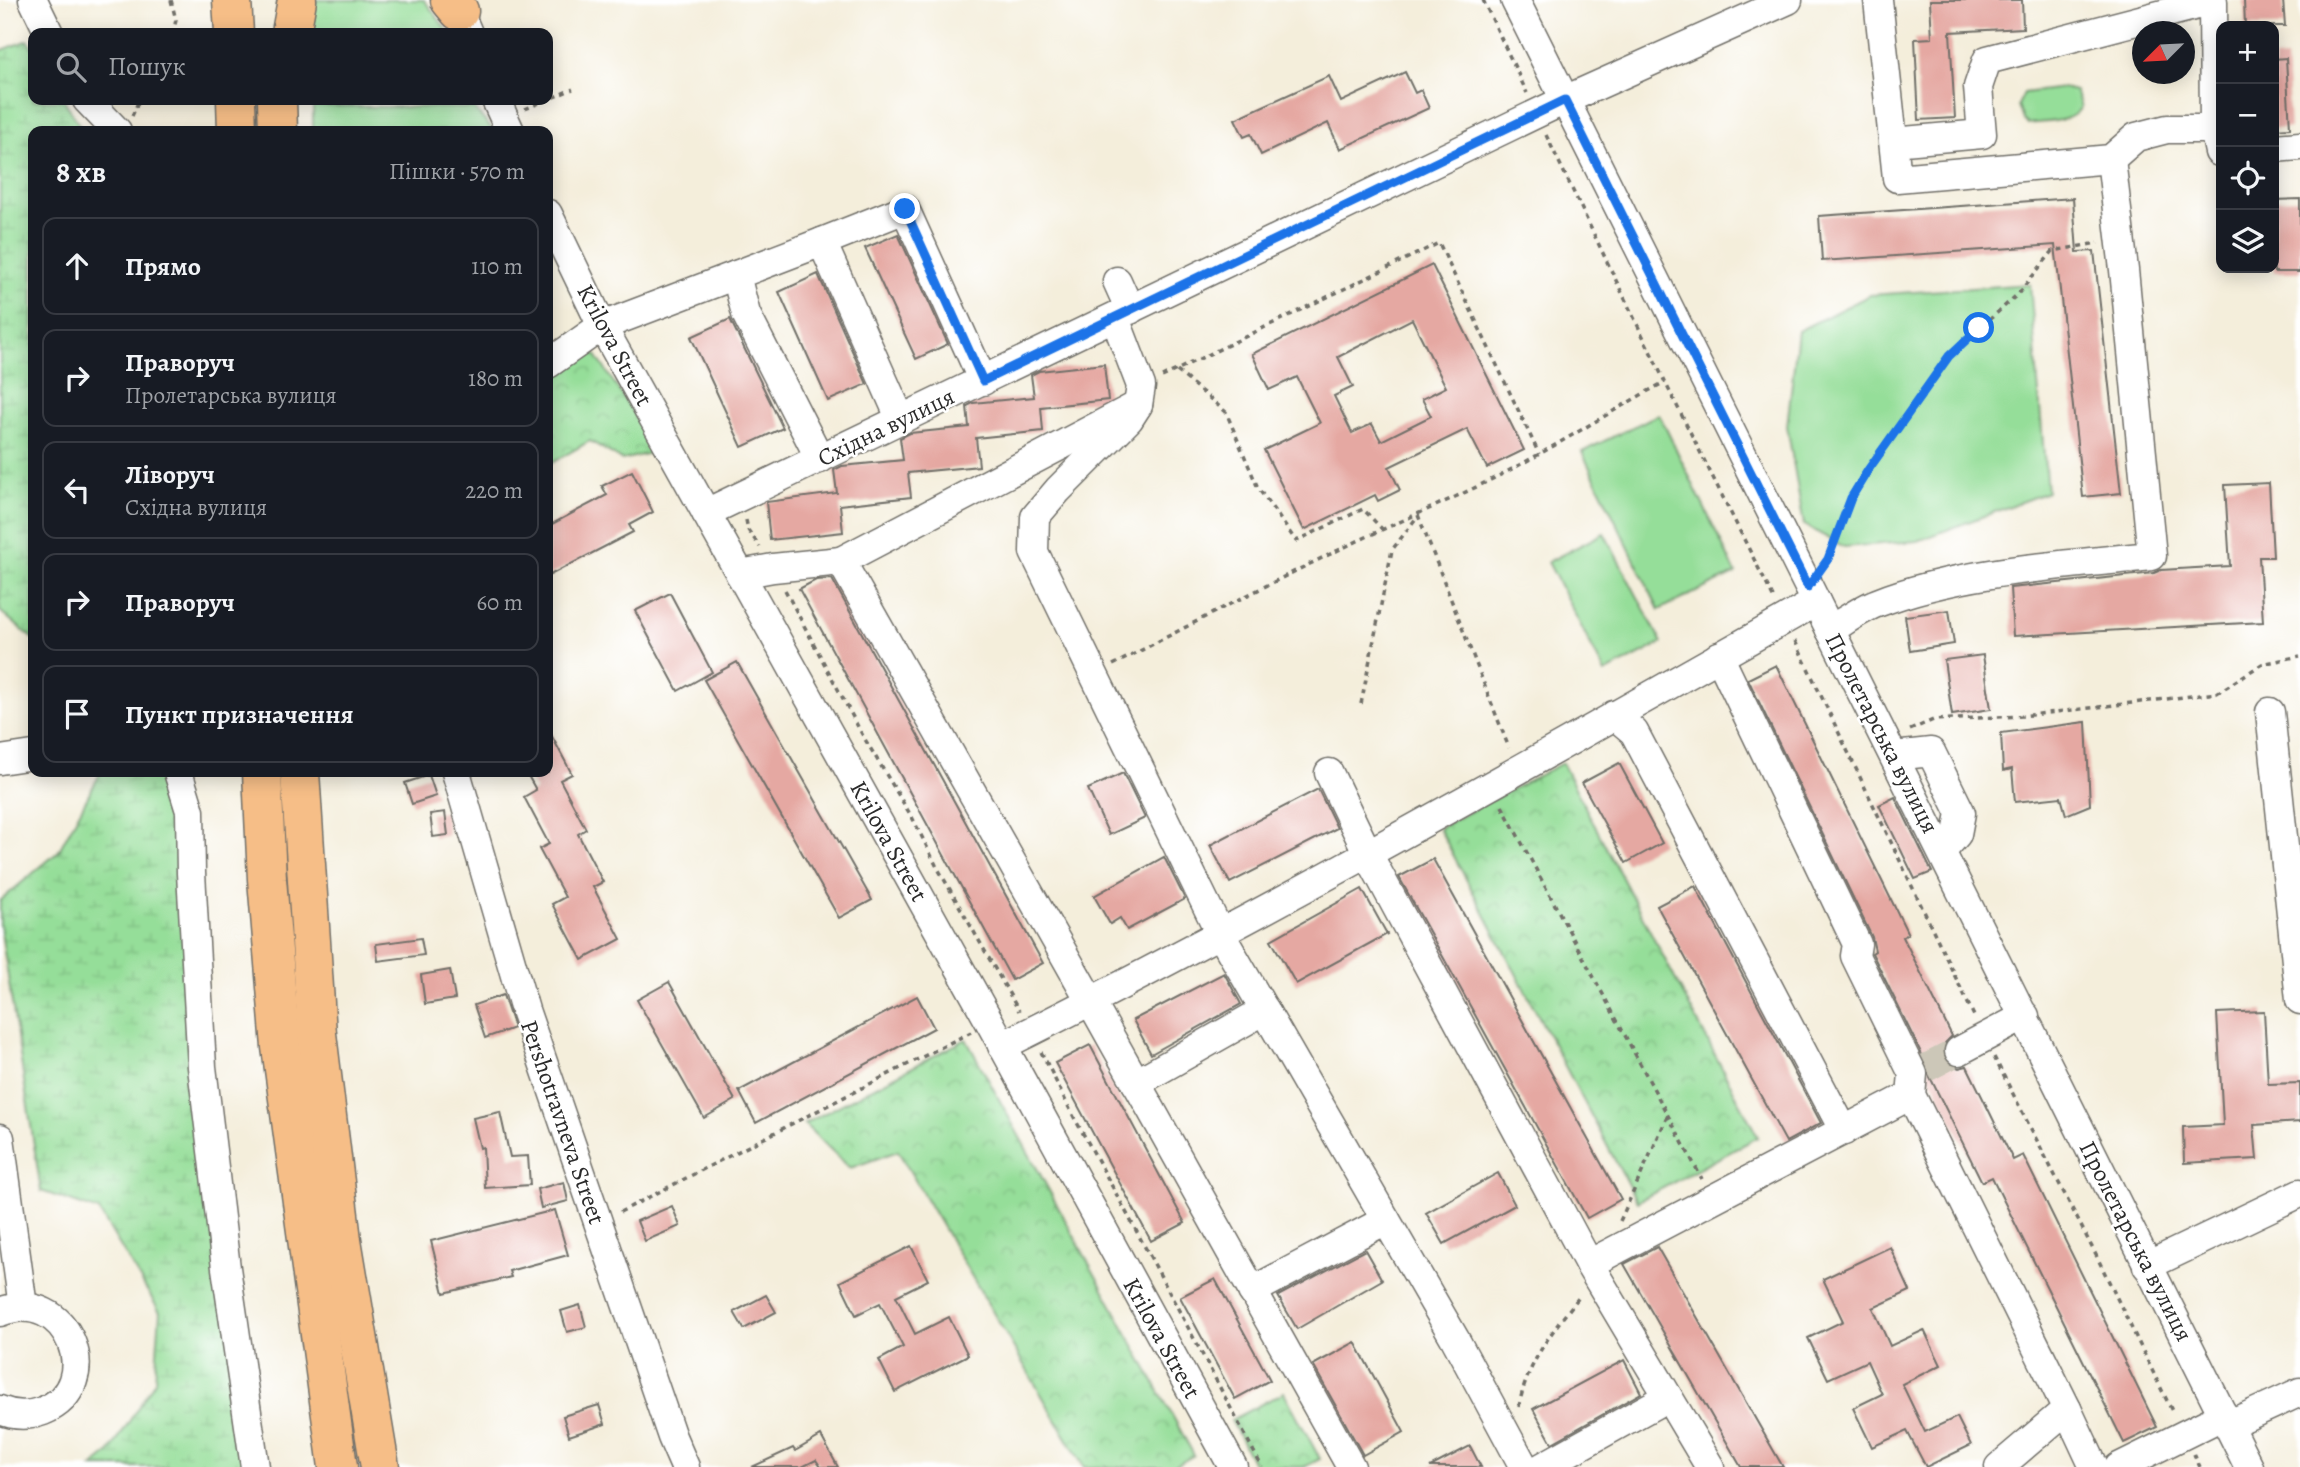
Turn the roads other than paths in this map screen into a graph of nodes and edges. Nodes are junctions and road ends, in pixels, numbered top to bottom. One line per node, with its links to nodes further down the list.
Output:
1 (33, 0): 8 (street)
2 (232, 0): 9 (highway)
3 (274, 0): 10 (highway)
4 (297, 0): 11 (highway)
5 (1515, 0): 13 (street, Пролетарська вулиця)
6 (1788, 0): 13 (street, Східна вулиця)
7 (1878, 0): 25 (street)
8 (47, 28)
9 (234, 28)
10 (275, 28)
11 (292, 28)
12 (2216, 84): 25 (street)
13 (1565, 100): 33 (street, Східна вулиця); 43 (street, Пролетарська вулиця)
14 (90, 105): 19 (street)
15 (236, 105): 20 (highway)
16 (277, 105): 21 (highway)
17 (292, 105): 22 (highway)
18 (498, 105): 23 (street)
19 (112, 126)
20 (237, 126)
21 (278, 126)
22 (293, 126)
23 (508, 126)
24 (2216, 140): 28 (street)
25 (1893, 142): 28 (street)
26 (2300, 146): 27 (street)
27 (2279, 148)
28 (2110, 159): 44 (street)
29 (553, 225): 34 (street, Krilova Street)
30 (822, 242): 31 (street); 36 (street); 38 (street)
31 (736, 275): 34 (street); 39 (street)
32 (1117, 281): 33 (street)
33 (1122, 314): 36 (street, Східна вулиця); 37 (street)
34 (603, 326): 35 (street); 40 (street, Krilova Street)
35 (553, 361)
36 (983, 381): 38 (street, Східна вулиця)
37 (1140, 396): 41 (street); 56 (street)
38 (901, 420): 39 (street, Східна вулиця)
39 (820, 459): 40 (street, Східна вулиця)
40 (706, 513): 42 (street, Krilova Street)
41 (841, 561): 42 (street); 58 (street)
42 (740, 574): 61 (street, Krilova Street)
43 (1812, 594): 44 (street, Пролетарська вулиця); 45 (street)
44 (1830, 630): 60 (street, Пролетарська вулиця)
45 (1719, 656): 47 (street); 63 (street)
46 (2270, 712): 57 (street)
47 (1614, 715): 55 (street); 65 (street)
48 (28, 756): 49 (street)
49 (0, 760)
50 (1329, 773): 55 (street)
51 (180, 777): 79 (street)
52 (262, 777): 80 (highway)
53 (300, 777): 81 (highway)
54 (457, 777): 82 (street, Pershotravneva Street)
55 (1368, 853): 56 (street); 69 (street)
56 (1220, 933): 58 (street); 59 (street)
57 (2300, 1000)
58 (1091, 1002): 61 (street); 64 (street)
59 (1265, 1010): 64 (street); 68 (street)
60 (2025, 1016): 62 (street); 70 (street, Пролетарська вулиця)
61 (1002, 1046): 83 (street, Krilova Street)
62 (1959, 1051)
63 (1917, 1079): 65 (street); 75 (street)
64 (1136, 1083): 71 (street)
65 (1844, 1131): 69 (street)
66 (0, 1138): 72 (street)
67 (2300, 1193): 70 (street)
68 (1386, 1220): 71 (street); 78 (street)
69 (1598, 1265): 74 (street)
70 (2147, 1266): 77 (street, Пролетарська вулиця)
71 (1252, 1291): 84 (street)
72 (11, 1309): 76 (street)
73 (2300, 1392): 77 (street)
74 (1668, 1396): 85 (street); 86 (street)
75 (2067, 1409): 87 (street); 88 (street)
76 (0, 1410)
77 (2226, 1420): 89 (street); 90 (street, Пролетарська вулиця)
78 (1519, 1457)
79 (255, 1467)
80 (338, 1467)
81 (380, 1467)
82 (685, 1467)
83 (1233, 1467)
84 (1351, 1467)
85 (1542, 1467)
86 (1710, 1467)
87 (1998, 1467)
88 (2094, 1467)
89 (2119, 1467)
90 (2249, 1467)

